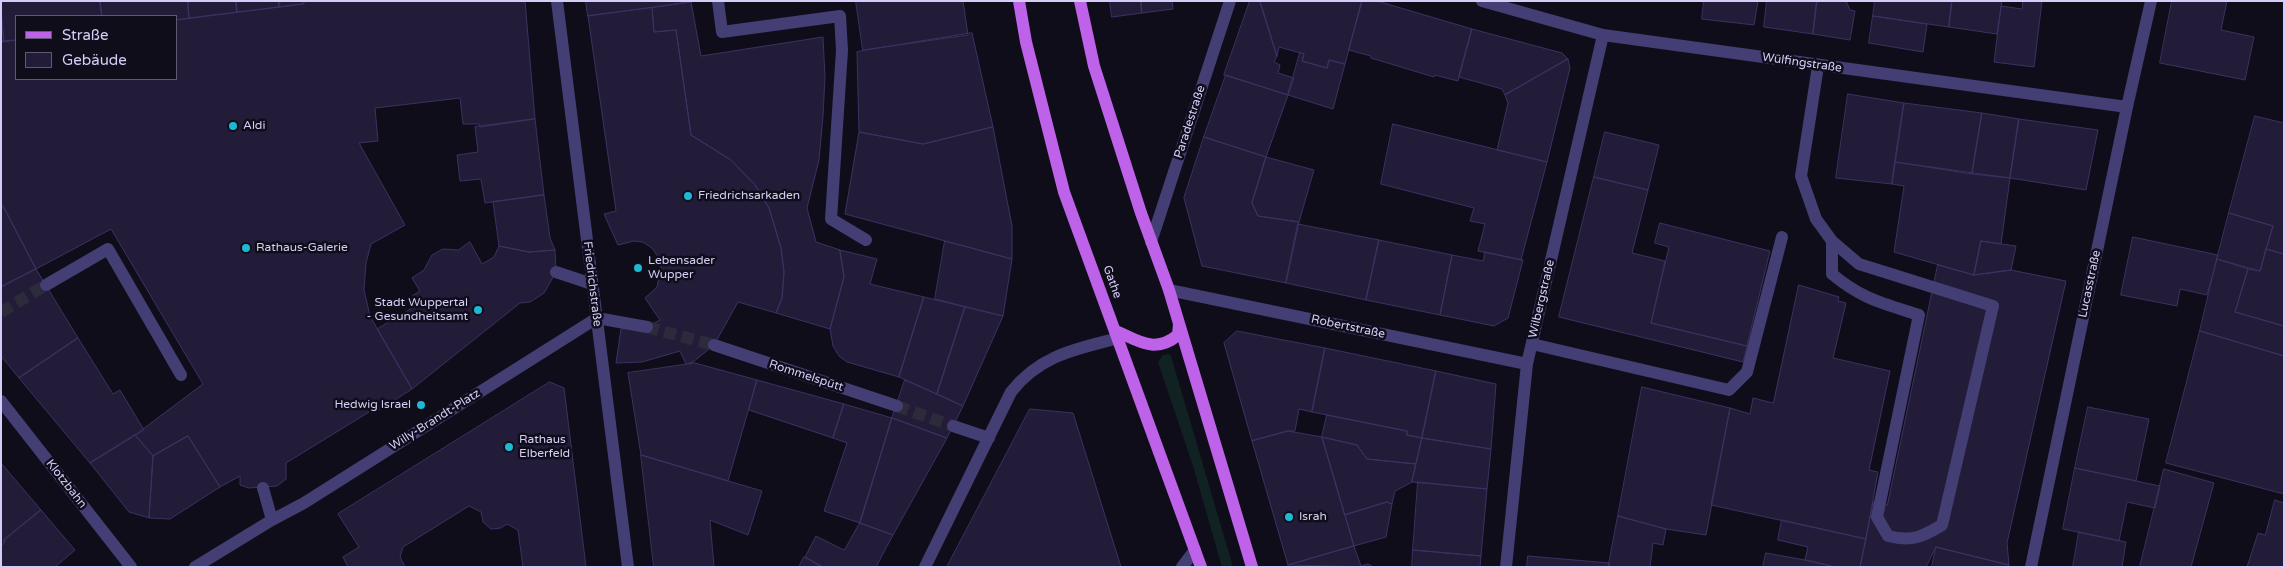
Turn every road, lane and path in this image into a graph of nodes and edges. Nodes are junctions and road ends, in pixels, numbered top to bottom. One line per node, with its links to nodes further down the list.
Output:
1 (557, 1): 16 (street, Friedrichstraße)
2 (718, 1): 12 (street)
3 (1019, 1): 22 (main road, Gathe)
4 (1080, 1): 14 (main road)
5 (1230, 1): 14 (street, Paradestraße)
6 (1482, 1): 8 (street, Wülfingstraße)
7 (2151, 1): 10 (street, Lucasstraße)
8 (1603, 35): 9 (street, Wülfingstraße); 23 (street, Wilbergstraße)
9 (1818, 66): 10 (street, Wülfingstraße); 13 (street)
10 (2127, 108): 42 (street, Lucasstraße)
11 (1782, 238): 23 (street)
12 (866, 240)
13 (1832, 241): 13 (street)
14 (1151, 242): 18 (main road)
15 (556, 272): 16 (street)
16 (592, 284): 19 (street, Friedrichstraße)
17 (46, 285): 26 (street)
18 (1169, 290): 20 (main road); 25 (street, Robertstraße)
19 (597, 318): 21 (street); 32 (street, Willy-Brandt-Platz); 36 (street, Friedrichstraße)
20 (1179, 323): 22 (main road); 40 (main road)
21 (647, 327)
22 (1117, 334): 30 (street); 33 (main road, Gathe)
23 (1532, 344): 25 (street, Wilbergstraße)
24 (714, 345): 28 (street, Rommelspütt)
25 (1527, 364): 41 (street, Wilbergstraße)
26 (182, 375)
27 (1, 401): 34 (street, Klotzbahn)
28 (897, 406)
29 (953, 426): 30 (street)
30 (989, 438): 37 (street)
31 (263, 488): 32 (street)
32 (272, 520): 35 (street, Willy-Brandt-Platz)
33 (1195, 550): 38 (street); 39 (main road, Gathe)
34 (131, 567)
35 (195, 567)
36 (628, 567)
37 (926, 567)
38 (1182, 567)
39 (1201, 567)
40 (1252, 567)
41 (1506, 567)
42 (2030, 567)

